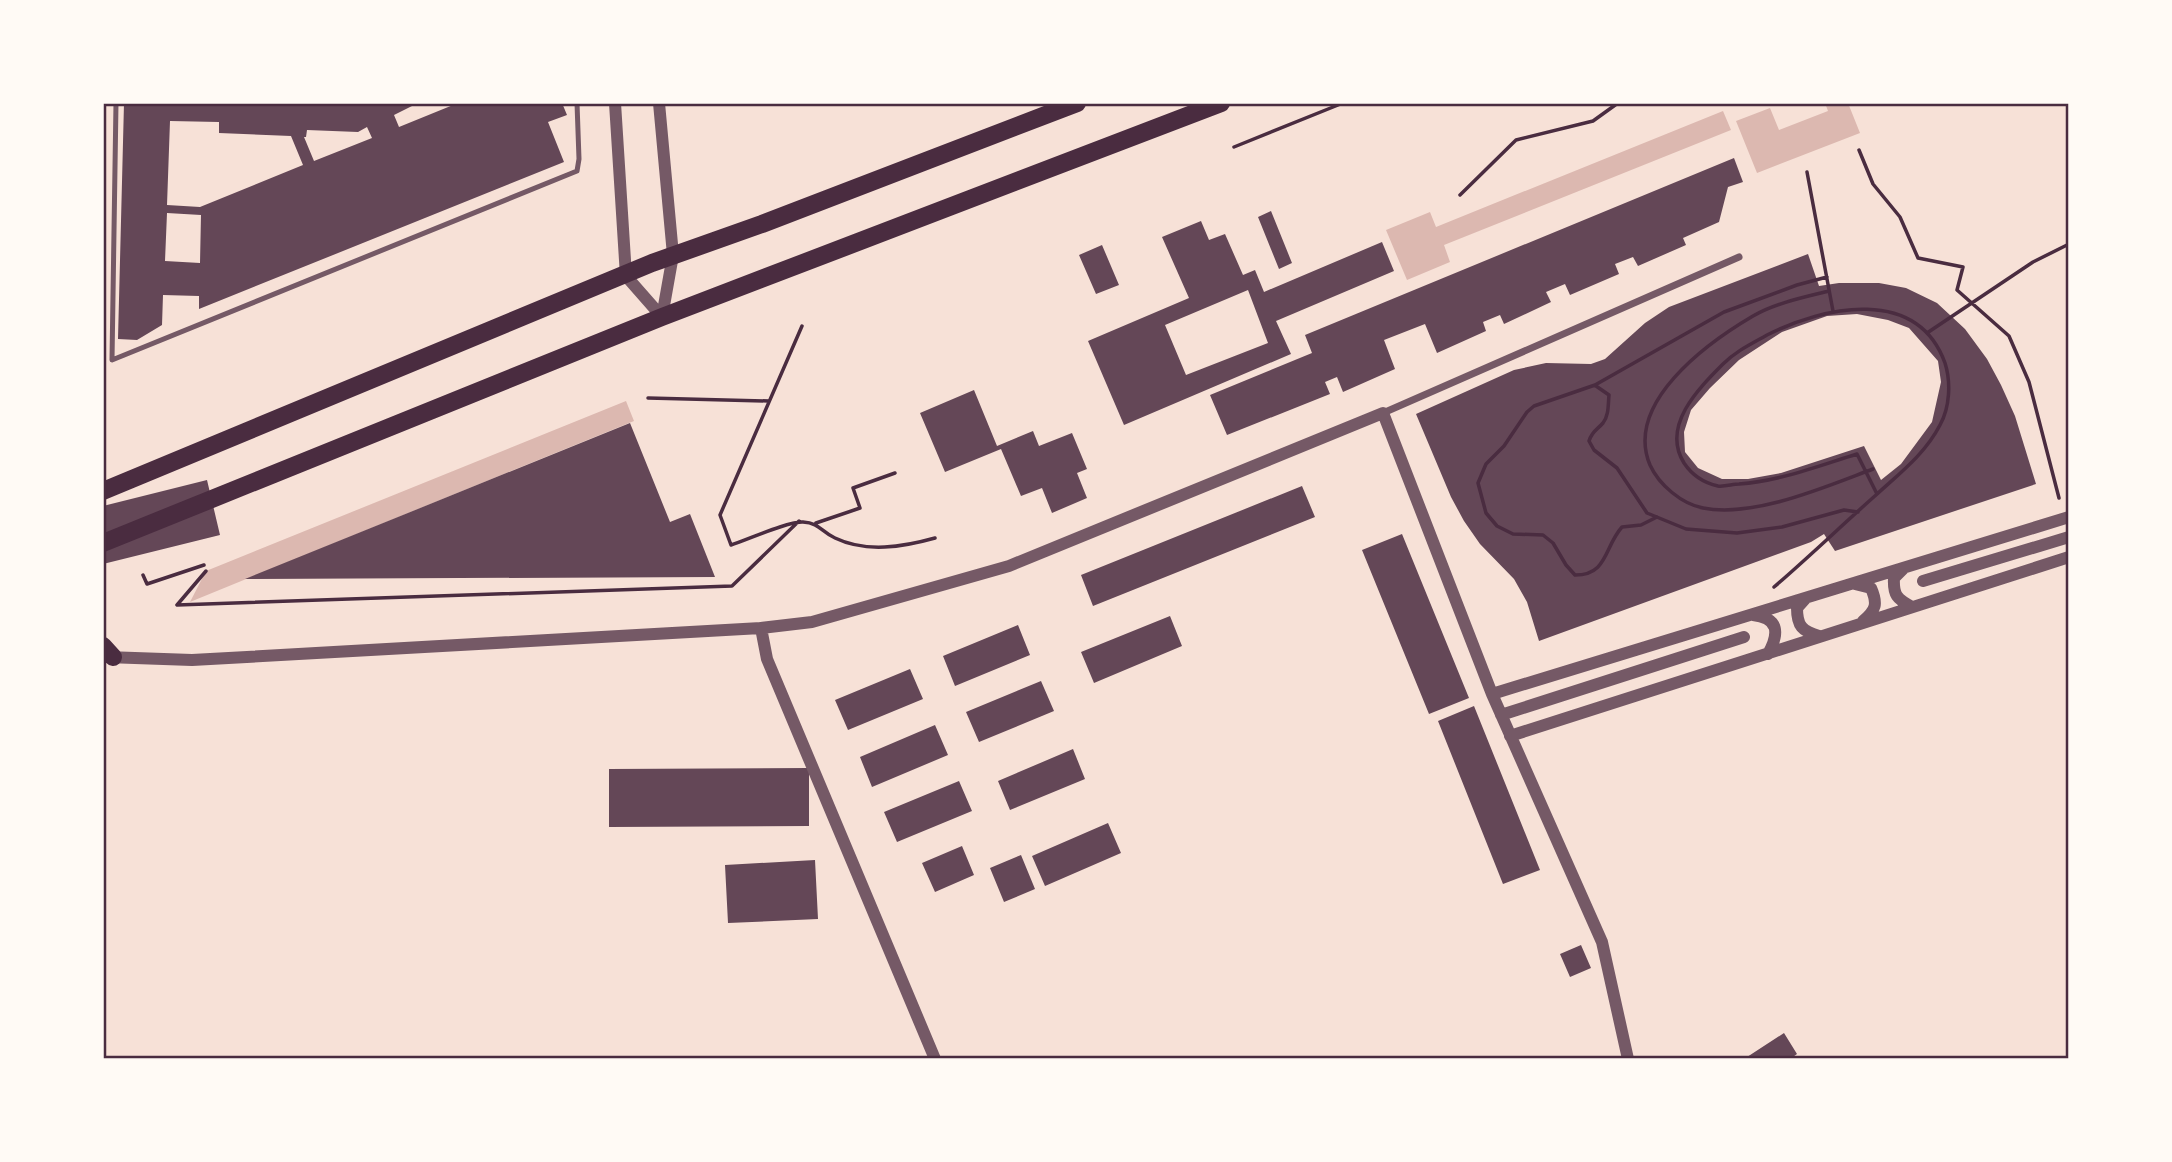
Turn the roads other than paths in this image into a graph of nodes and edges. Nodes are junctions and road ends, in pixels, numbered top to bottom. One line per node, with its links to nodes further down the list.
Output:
1 (116, 103): 2 (lane)
2 (577, 103)
3 (615, 103): 9 (street)
4 (659, 103): 7 (street)
5 (1077, 103): 7 (main road)
6 (1221, 103): 10 (main road)
7 (673, 255): 9 (main road); 10 (street)
8 (1740, 257): 11 (street)
9 (626, 276): 10 (street); 12 (main road)
10 (662, 317): 15 (main road)
11 (1383, 413): 24 (street); 29 (street)
12 (103, 491)
13 (2069, 517): 17 (street)
14 (2069, 537): 18 (street)
15 (106, 546)
16 (2069, 556): 21 (street)
17 (1903, 568): 19 (street); 21 (street)
18 (1923, 581)
19 (1853, 584): 20 (street); 23 (street)
20 (1805, 598): 22 (street); 25 (street)
21 (1912, 607): 23 (street)
22 (1751, 615): 28 (street); 29 (street)
23 (1860, 624): 25 (street)
24 (761, 628): 27 (street); 32 (street)
25 (1819, 636): 28 (street)
26 (1744, 637): 30 (street)
27 (107, 653)
28 (1768, 654): 31 (street)
29 (1492, 694): 30 (street)
30 (1502, 715): 31 (street)
31 (1510, 736): 33 (street)
32 (935, 1059)
33 (1628, 1059)

